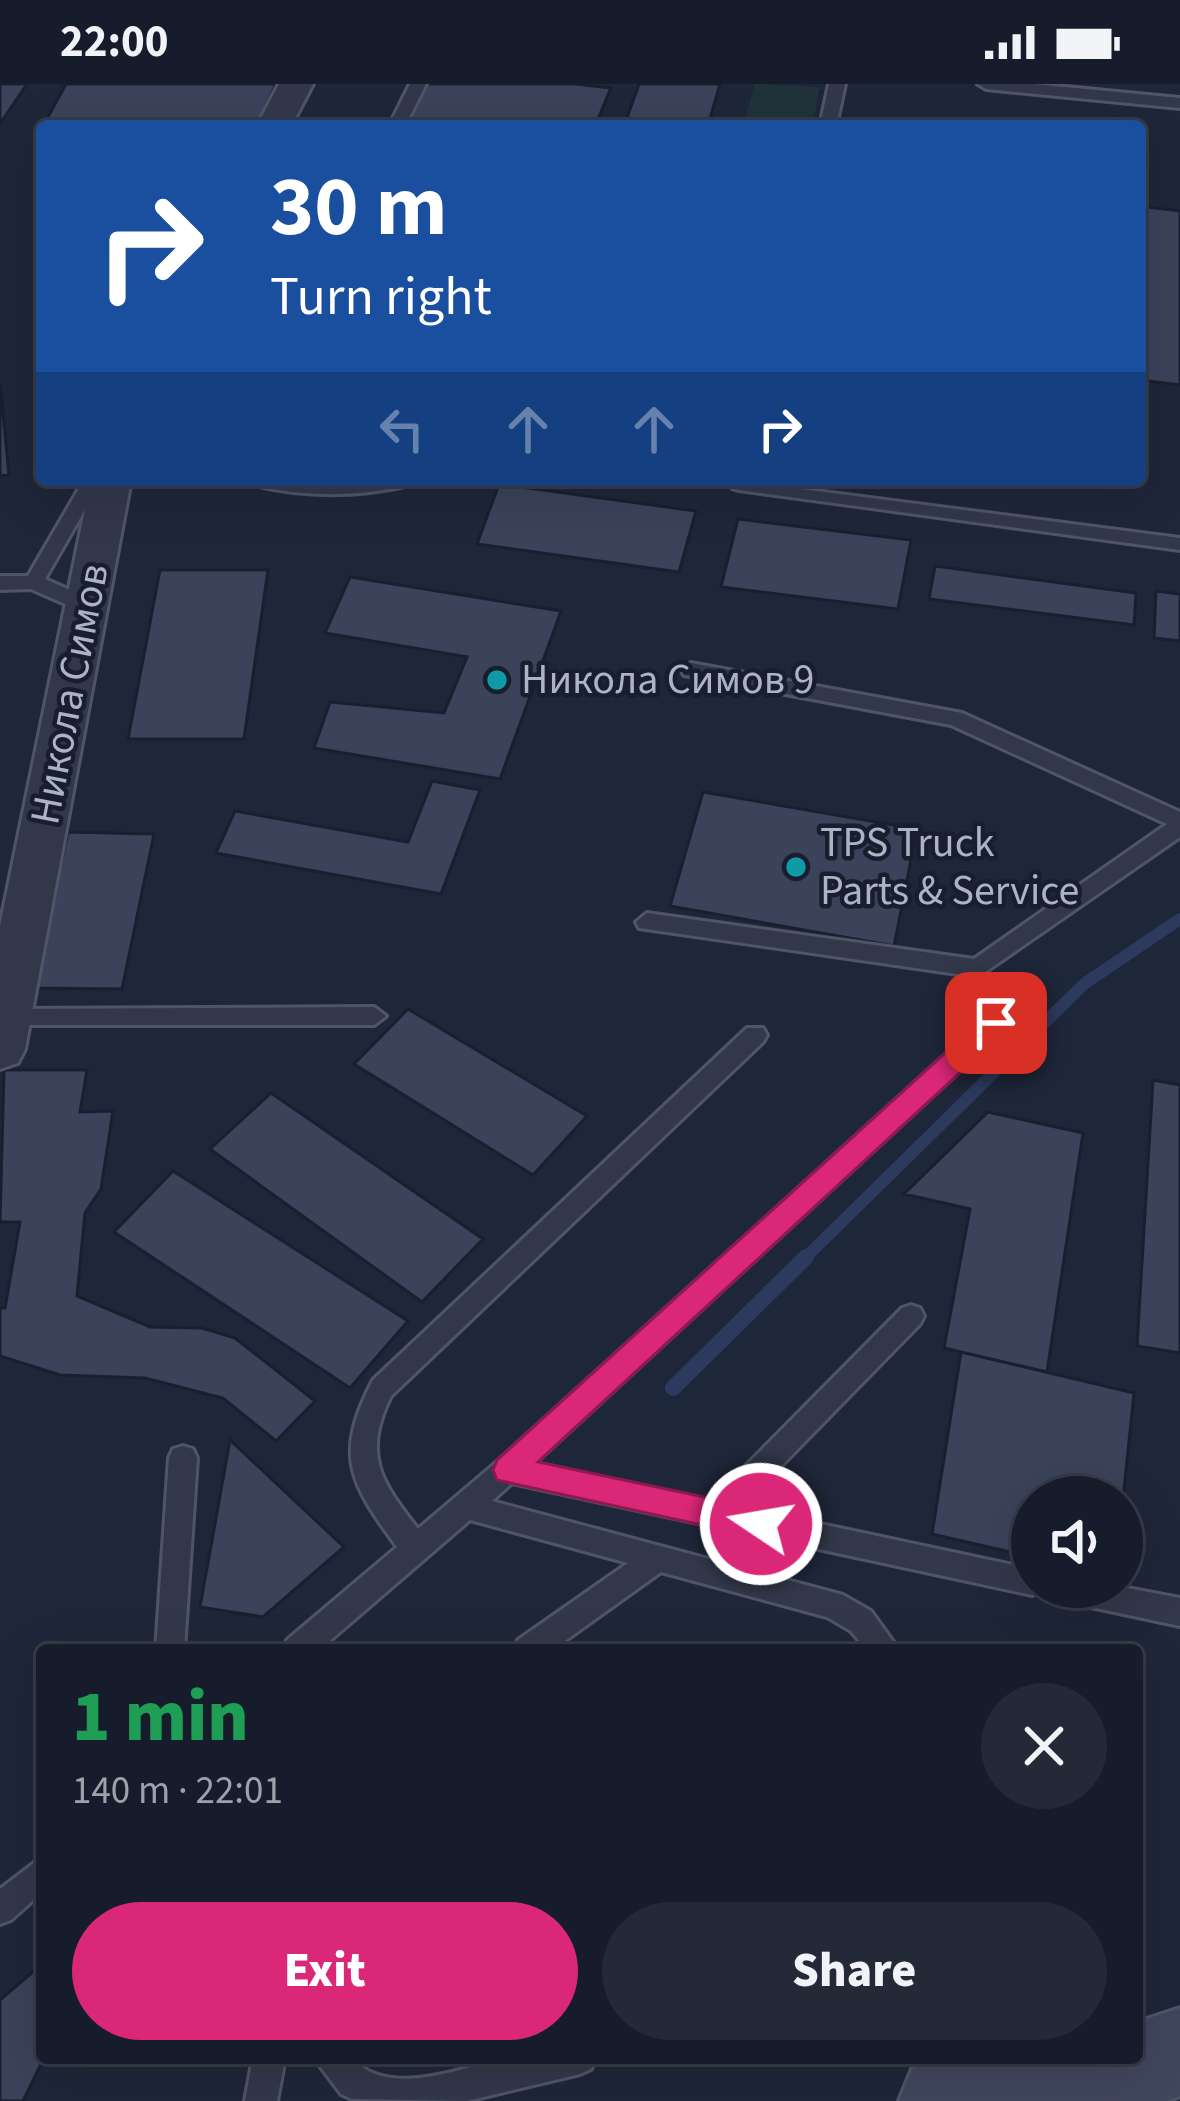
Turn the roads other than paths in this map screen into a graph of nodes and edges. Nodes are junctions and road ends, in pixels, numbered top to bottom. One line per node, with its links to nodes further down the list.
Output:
1 (296, 84): 6 (street)
2 (418, 84): 7 (lane)
3 (837, 84): 8 (lane)
4 (986, 84): 5 (lane)
5 (1180, 104)
6 (277, 120)
7 (400, 120)
8 (829, 120)
9 (90, 486): 15 (lane)
10 (110, 486): 17 (street, Никола Симов)
11 (284, 486): 12 (lane)
12 (371, 486)
13 (754, 486): 14 (lane)
14 (1180, 544)
15 (34, 582): 16 (lane); 17 (lane)
16 (0, 583)
17 (88, 606): 23 (street, Никола Симов)
18 (691, 670): 19 (lane)
19 (1180, 824): 20 (lane)
20 (647, 922)
21 (374, 1016): 23 (lane)
22 (996, 1023): 27 (lane)
23 (3, 1033)
24 (754, 1035): 30 (lane)
25 (910, 1316): 29 (lane)
26 (183, 1458): 35 (lane)
27 (508, 1470): 28 (lane); 29 (lane)
28 (465, 1506): 30 (lane); 31 (lane)
29 (716, 1514): 32 (lane)
30 (415, 1548): 36 (lane)
31 (658, 1558): 37 (lane); 38 (lane)
32 (1011, 1577)
33 (1143, 1604): 34 (lane)
34 (1180, 1612)
35 (170, 1644)
36 (304, 1644)
37 (537, 1644)
38 (880, 1644)
39 (36, 1877): 40 (lane)
40 (0, 1909)
41 (1180, 2052): 46 (street)
42 (268, 2064): 45 (lane)
43 (334, 2064): 44 (lane)
44 (555, 2064)
45 (261, 2101)
46 (944, 2101)

